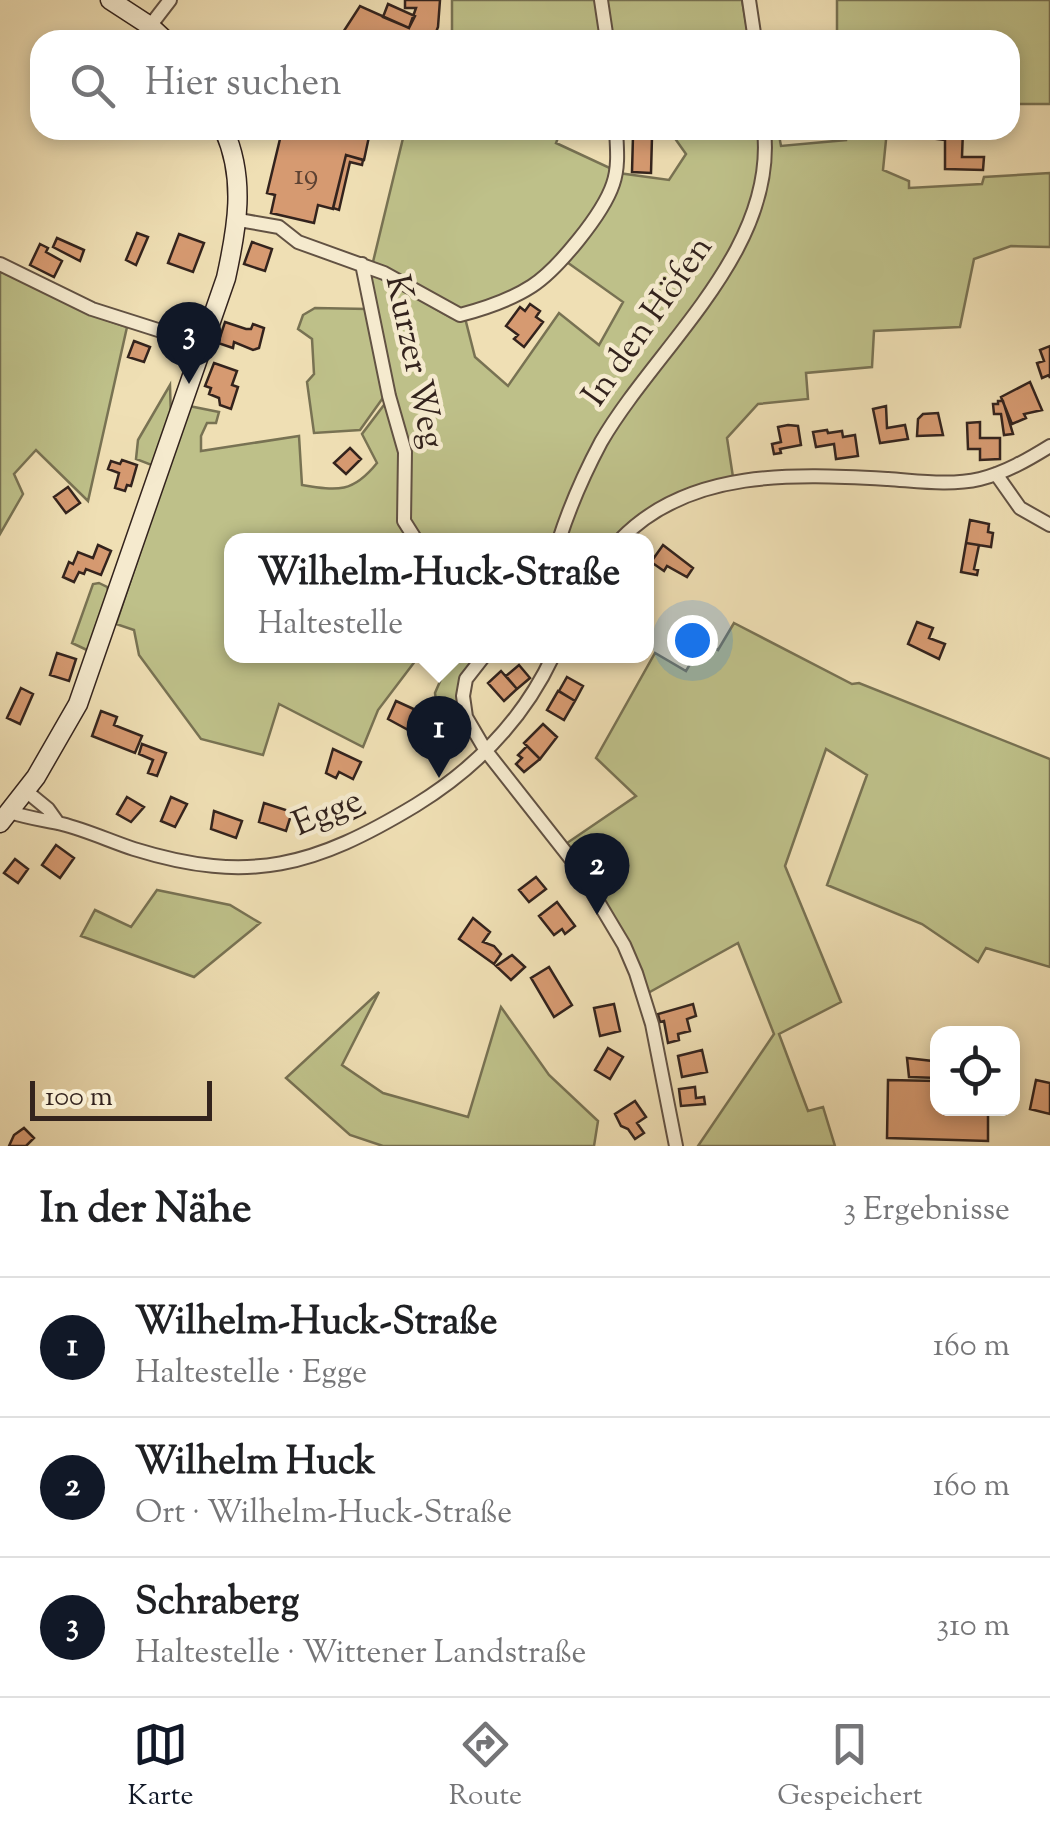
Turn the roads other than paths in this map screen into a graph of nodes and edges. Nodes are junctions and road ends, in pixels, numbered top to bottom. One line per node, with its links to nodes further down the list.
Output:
1 (110, 0): 5 (main road)
2 (170, 0): 5 (street)
3 (602, 0): 7 (street)
4 (749, 0): 8 (street)
5 (150, 26): 6 (main road)
6 (154, 30)
7 (606, 30)
8 (754, 30)
9 (228, 140): 12 (main road)
10 (616, 140): 14 (street)
11 (765, 140): 20 (street, In den Höfen)
12 (239, 220): 14 (street, Kurzer Weg); 15 (main road)
13 (0, 264): 15 (street)
14 (362, 264): 19 (street, Kurzer Weg)
15 (202, 344): 25 (main road)
16 (1050, 446): 17 (street)
17 (996, 474): 18 (street); 21 (street)
18 (1050, 525)
19 (412, 533)
20 (562, 533)
21 (627, 533)
22 (479, 663): 24 (street)
23 (549, 663): 24 (street, Egge)
24 (486, 751): 27 (street, Egge); 28 (street)
25 (26, 791): 26 (main road); 27 (street, Egge)
26 (5, 818): 27 (street, Egge)
27 (58, 822)
28 (676, 1146)

